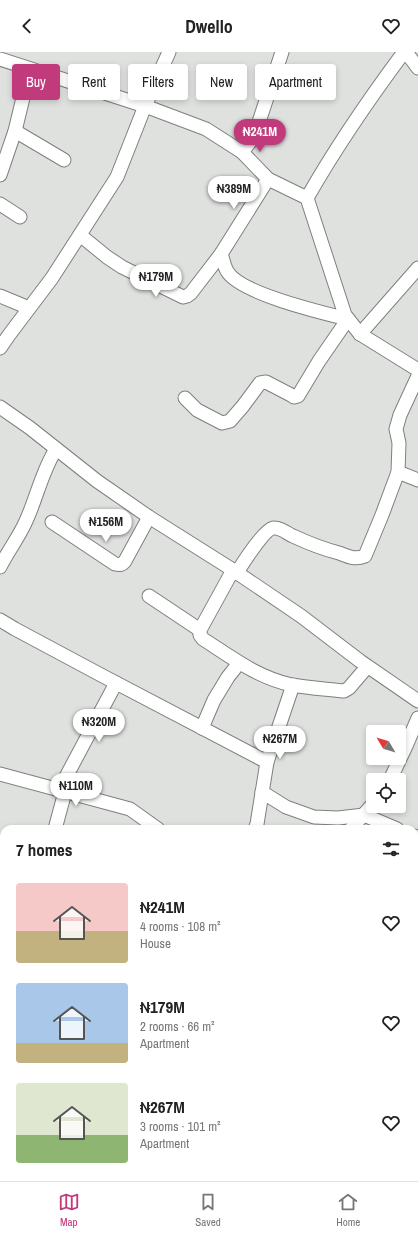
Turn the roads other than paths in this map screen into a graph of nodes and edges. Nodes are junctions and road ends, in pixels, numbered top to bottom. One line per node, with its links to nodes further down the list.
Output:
1 (282, 52): 11 (street)
2 (405, 52): 6 (street); 15 (street)
3 (165, 53): 9 (street)
4 (0, 60): 5 (street)
5 (13, 64)
6 (418, 68)
7 (60, 79): 9 (street)
8 (22, 100): 10 (street)
9 (145, 106): 11 (street); 18 (street)
10 (15, 131): 12 (street); 13 (street)
11 (242, 152): 14 (street)
12 (64, 160)
13 (0, 175)
14 (268, 179): 15 (street); 19 (street)
15 (307, 198): 23 (street)
16 (0, 204): 17 (street)
17 (20, 217)
18 (80, 235): 19 (street); 22 (street)
19 (221, 254): 23 (street)
20 (418, 268): 24 (street)
21 (0, 296): 22 (street)
22 (29, 308): 25 (street)
23 (348, 319): 24 (street); 28 (street)
24 (360, 334): 26 (street)
25 (0, 348)
26 (418, 370)
27 (418, 376): 31 (street)
28 (185, 398)
29 (0, 407): 30 (street)
30 (56, 449): 33 (street); 35 (street)
31 (398, 472): 32 (street); 36 (street)
32 (418, 480)
33 (149, 517): 34 (street); 36 (street)
34 (52, 522)
35 (0, 567)
36 (235, 572): 39 (street); 41 (street)
37 (149, 596): 39 (street)
38 (0, 620): 42 (street)
39 (200, 630): 40 (street)
40 (239, 663): 43 (street); 46 (street)
41 (367, 667): 43 (street); 44 (street)
42 (116, 684): 46 (street); 50 (street)
43 (292, 685): 47 (street)
44 (418, 701)
45 (418, 718): 48 (street)
46 (202, 728): 47 (street)
47 (267, 762): 51 (street)
48 (393, 773)
49 (0, 774): 50 (street)
50 (62, 791): 54 (street); 55 (street)
51 (262, 792): 53 (street); 56 (street)
52 (366, 813): 53 (street)
53 (364, 815): 57 (street); 58 (street)
54 (56, 825)
55 (152, 825)
56 (256, 825)
57 (355, 825)
58 (388, 825)

